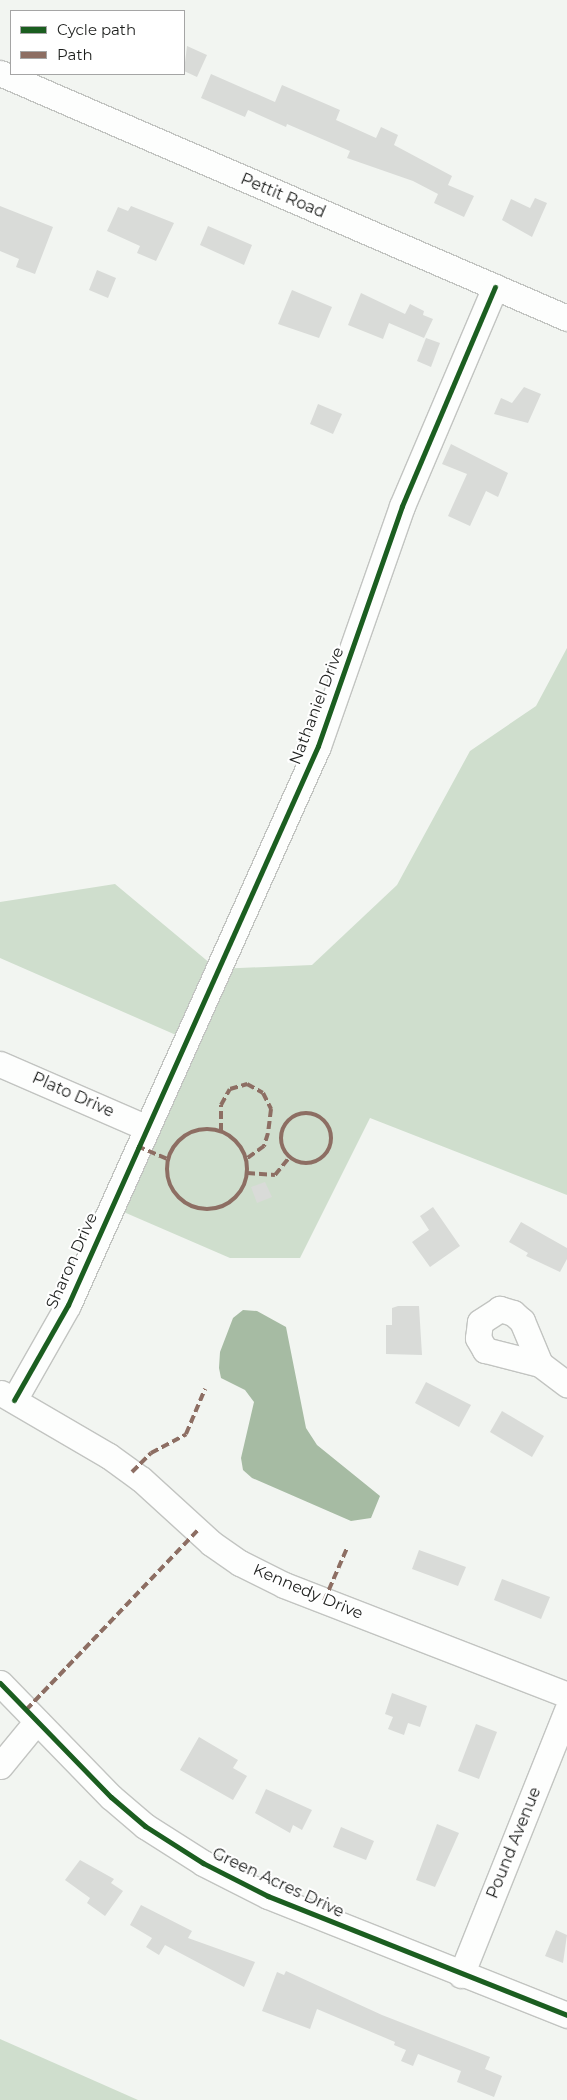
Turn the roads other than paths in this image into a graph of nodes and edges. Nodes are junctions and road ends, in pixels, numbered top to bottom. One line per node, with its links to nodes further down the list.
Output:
1 (0, 73): 2 (street, Pettit Road)
2 (495, 287): 3 (street, Pettit Road); 5 (street, Nathaniel Drive)
3 (567, 318)
4 (0, 1064): 5 (street, Plato Drive)
5 (145, 1127): 8 (street, Sharon Drive)
6 (540, 1364): 7 (street)
7 (567, 1384)
8 (7, 1396): 10 (street, Kennedy Drive)
9 (0, 1684): 12 (street, Green Acres Drive)
10 (567, 1695)
11 (567, 1710): 14 (street, Pound Avenue)
12 (37, 1720): 13 (street); 14 (street, Green Acres Drive)
13 (0, 1766)
14 (461, 1976): 15 (street, Green Acres Drive)
15 (567, 2015)

